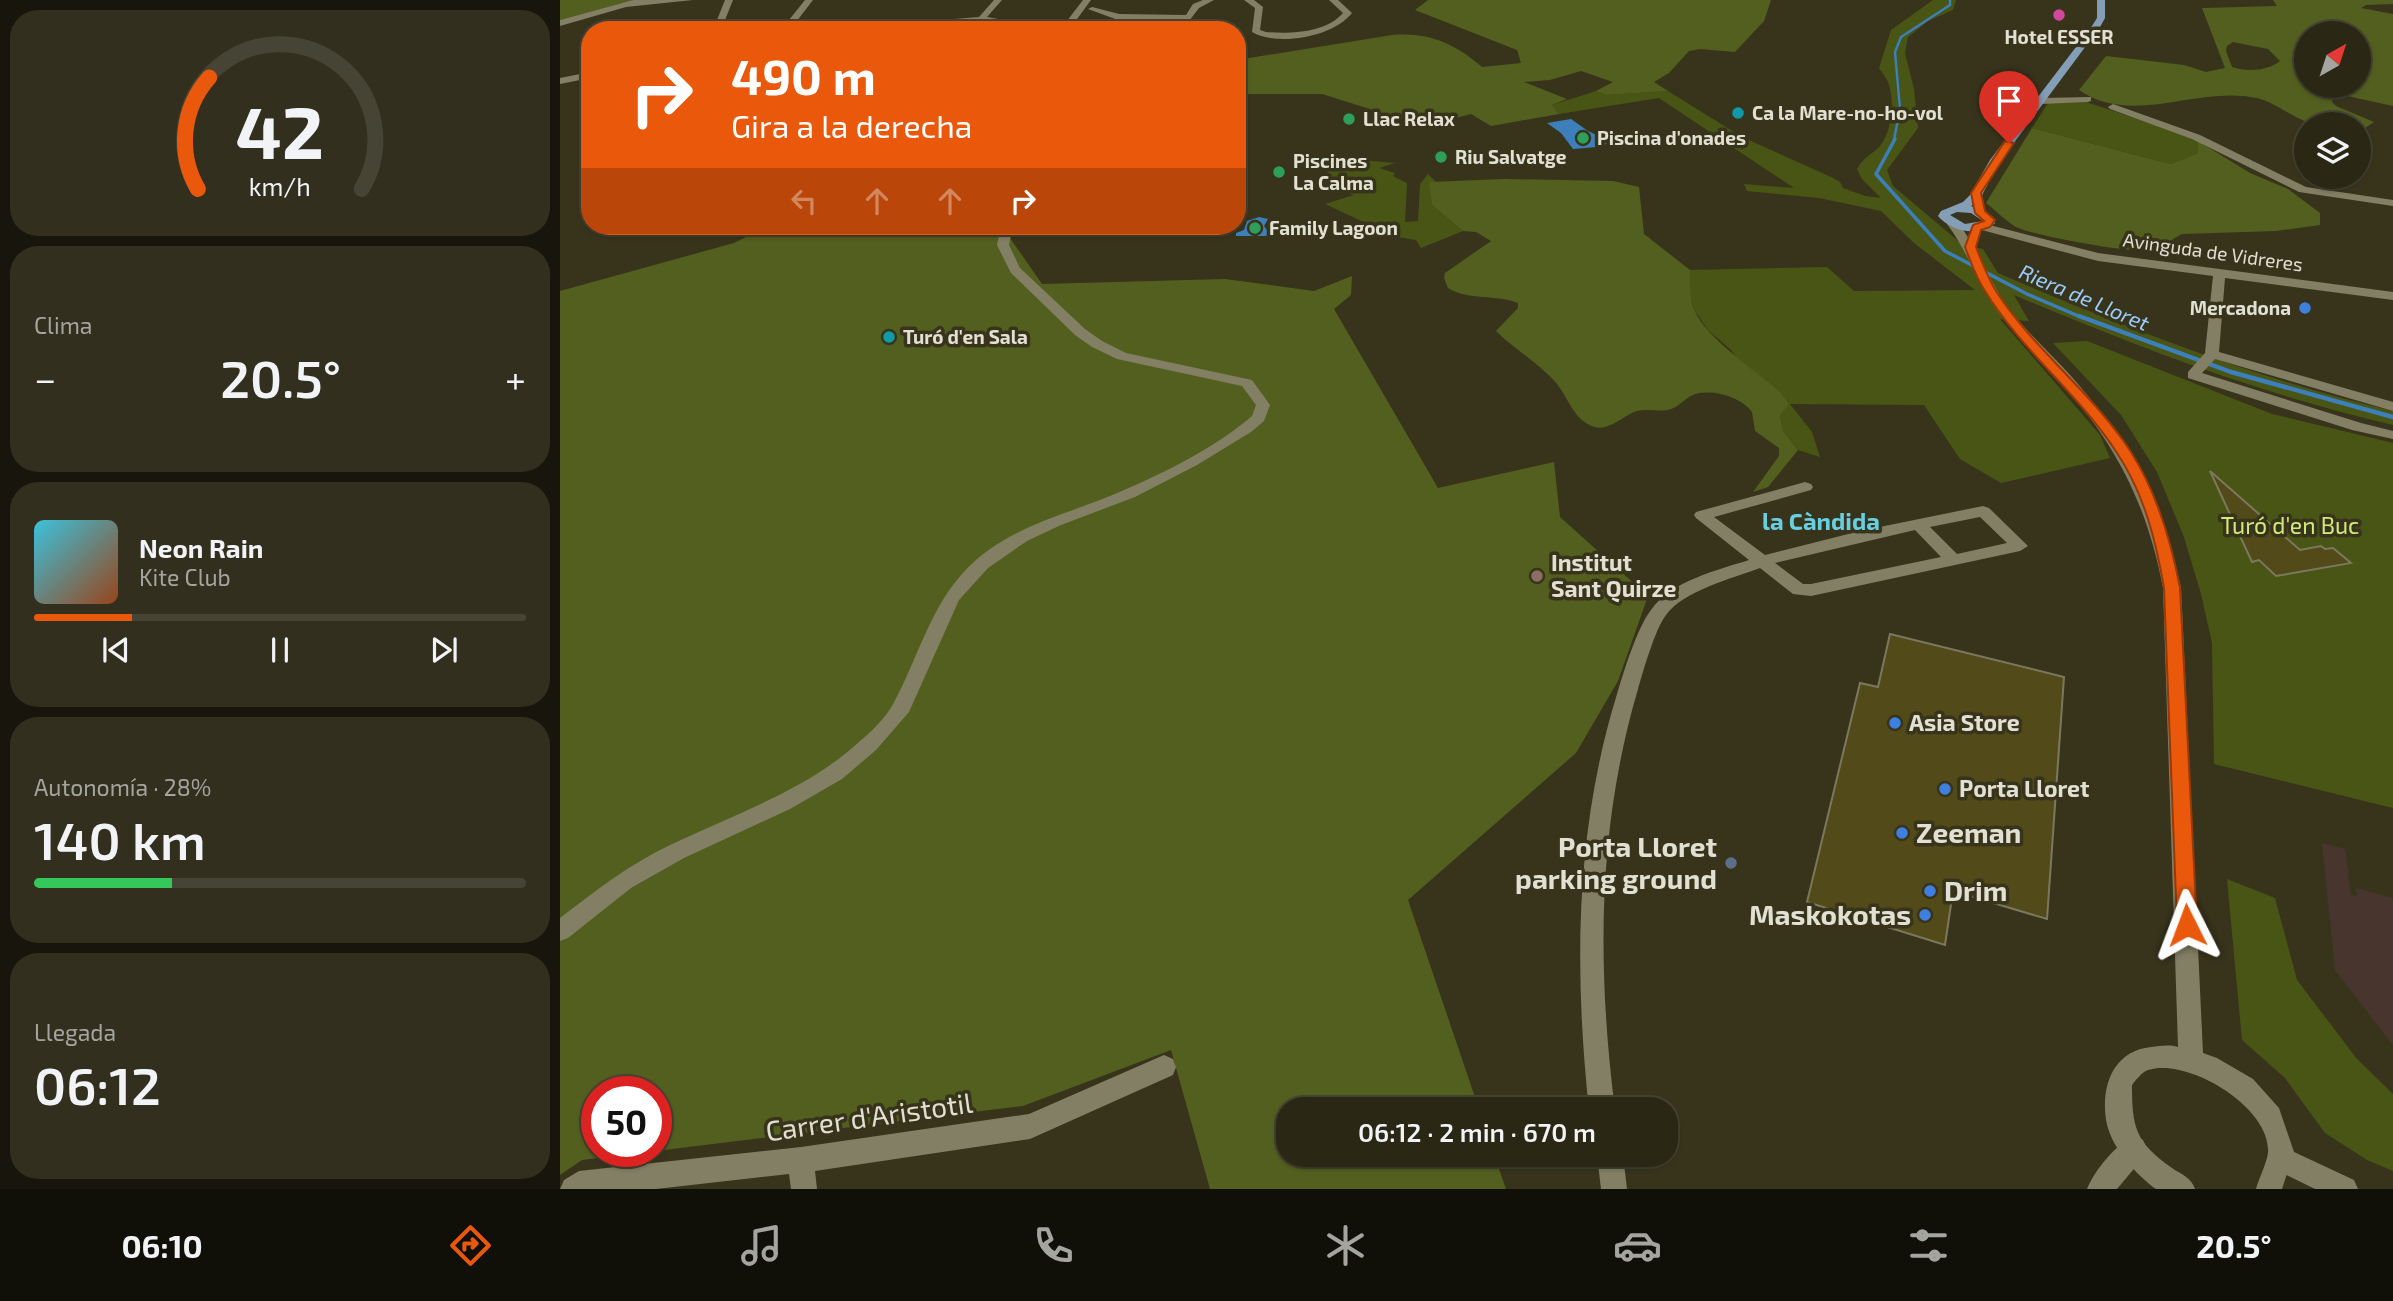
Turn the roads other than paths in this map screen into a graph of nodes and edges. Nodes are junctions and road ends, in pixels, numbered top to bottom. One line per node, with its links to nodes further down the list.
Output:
1 (642, 0): 11 (street)
2 (689, 0): 11 (street)
3 (729, 0): 14 (street)
4 (809, 0): 15 (street)
5 (998, 0): 13 (street)
6 (1210, 0): 12 (street)
7 (1248, 0): 8 (street)
8 (1333, 0)
9 (2101, 0): 24 (main road)
10 (1086, 6): 12 (street); 18 (street)
11 (619, 7): 20 (street)
12 (1189, 18): 19 (street)
13 (981, 19): 16 (street); 17 (street)
14 (721, 21)
15 (792, 21)
16 (952, 21)
17 (995, 21)
18 (1072, 21)
19 (1186, 21)
20 (560, 23)
21 (581, 76): 22 (street)
22 (560, 79)
23 (2057, 100): 23 (street); 24 (street)
24 (2041, 101): 26 (main road)
25 (2113, 107): 27 (street)
26 (1975, 197): 28 (main road); 29 (main road)
27 (2393, 204)
28 (1958, 209): 29 (main road); 30 (main road)
29 (1982, 221): 30 (main road); 32 (street); 33 (street, Avinguda de Vidreres)
30 (1953, 224): 32 (street)
31 (1005, 235): 42 (street)
32 (1970, 247): 43 (street)
33 (2219, 273): 34 (street, Avinguda de Vidreres); 35 (street)
34 (2393, 296)
35 (2211, 355): 36 (street); 37 (street)
36 (2393, 407)
37 (2393, 435)
38 (1805, 487): 41 (street)
39 (1919, 525): 40 (street); 40 (street); 41 (street)
40 (1952, 559): 41 (street)
41 (1759, 561): 45 (street)
42 (560, 931)
43 (2191, 1058): 46 (street); 47 (street)
44 (1164, 1067): 48 (street, Carrer d'Aristotil)
45 (1601, 1097)
46 (2134, 1149): 53 (street); 54 (street)
47 (2281, 1159): 55 (street); 56 (street)
48 (801, 1160): 50 (street, Carrer d'Aristotil); 51 (street)
49 (1611, 1167): 52 (street)
50 (573, 1189)
51 (804, 1189)
52 (1614, 1189)
53 (2100, 1189)
54 (2182, 1189)
55 (2269, 1189)
56 (2345, 1189)

